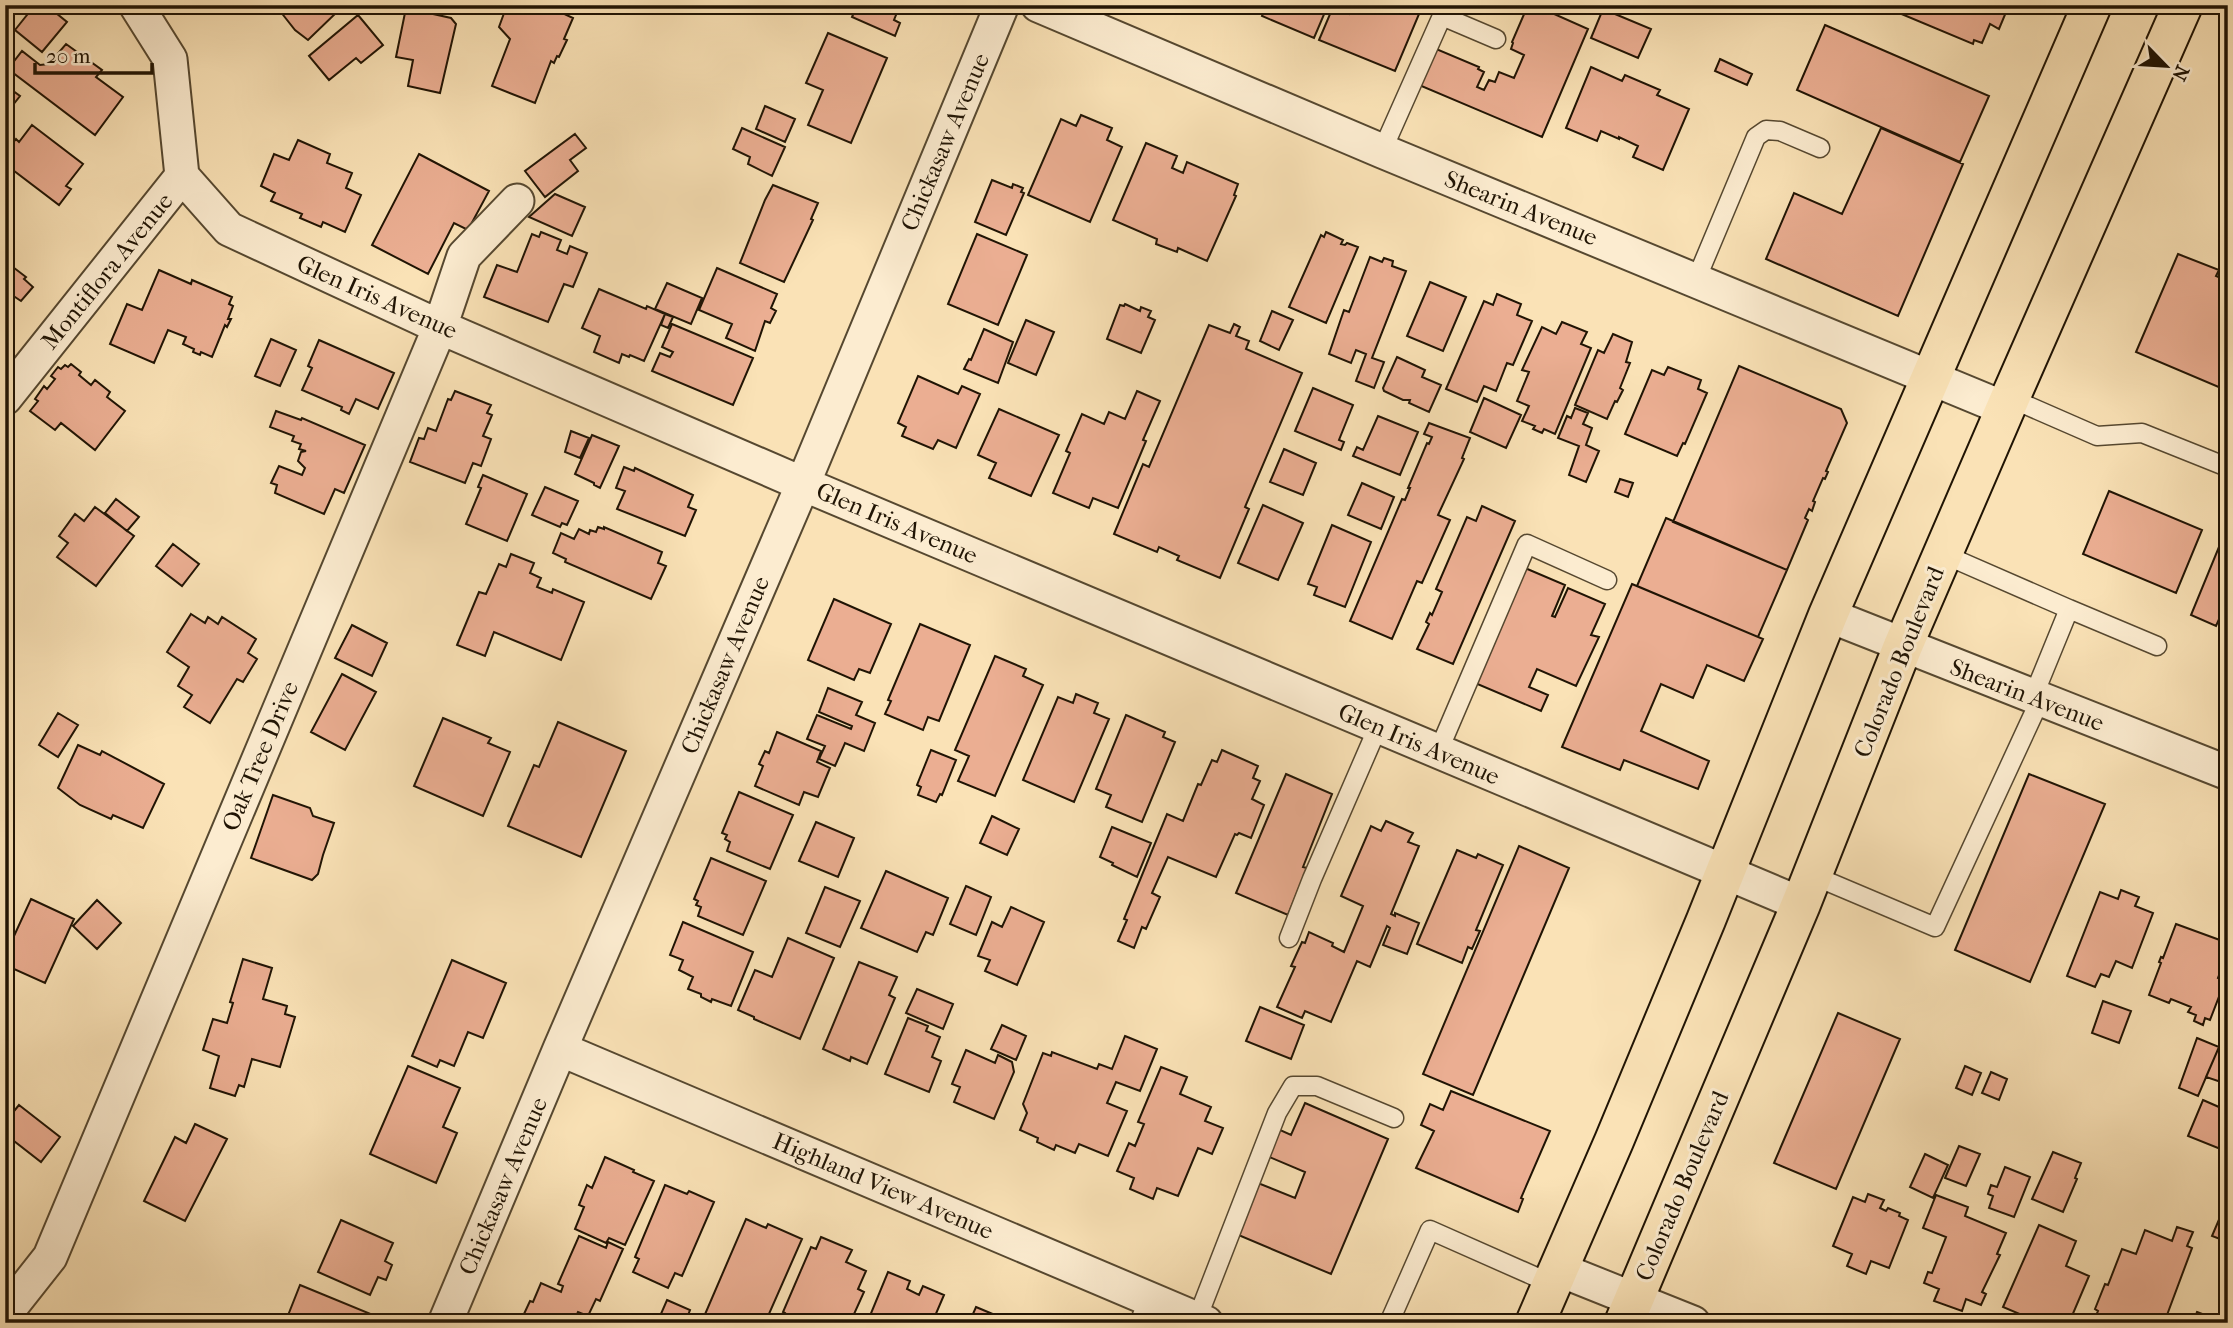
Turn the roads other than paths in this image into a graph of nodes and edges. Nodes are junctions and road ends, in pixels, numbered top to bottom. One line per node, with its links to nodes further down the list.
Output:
1 (136, 5): 9 (street)
2 (1003, 5): 17 (street, Chickasaw Avenue)
3 (1038, 5): 8 (street, Shearin Avenue)
4 (2092, 5): 13 (main road)
5 (2183, 5): 15 (main road, Colorado Boulevard)
6 (1496, 39): 8 (lane)
7 (1820, 148): 11 (lane)
8 (1382, 151): 11 (street, Shearin Avenue)
9 (182, 176): 12 (street, Glen Iris Avenue); 14 (street, Montiflora Avenue)
10 (517, 201): 12 (street, Oak Tree Drive)
11 (1696, 280): 13 (street, Shearin Avenue)
12 (440, 327): 17 (street, Glen Iris Avenue); 36 (street, Oak Tree Drive)
13 (1930, 377): 15 (street, Shearin Avenue); 21 (main road)
14 (5, 398)
15 (2008, 403): 16 (lane); 18 (main road, Colorado Boulevard)
16 (2227, 467)
17 (803, 484): 25 (street, Glen Iris Avenue); 31 (street, Chickasaw Avenue)
18 (1943, 554): 20 (lane); 22 (main road, Colorado Boulevard)
19 (1607, 580): 26 (lane)
20 (2069, 609): 23 (lane); 24 (lane)
21 (1828, 615): 22 (street, Shearin Avenue); 28 (main road)
22 (1903, 646): 24 (street, Shearin Avenue); 29 (main road, Colorado Boulevard)
23 (2157, 646)
24 (2036, 699): 27 (street, Shearin Avenue); 29 (lane)
25 (1378, 727): 26 (street, Glen Iris Avenue); 30 (lane)
26 (1438, 752): 28 (street, Glen Iris Avenue)
27 (2228, 774)
28 (1726, 872): 29 (street, Glen Iris Avenue); 33 (main road)
29 (1807, 890): 35 (main road, Colorado Boulevard)
30 (1289, 938)
31 (560, 1049): 34 (street, Highland View Avenue); 38 (street, Chickasaw Avenue)
32 (1394, 1118): 37 (lane)
33 (1555, 1276): 35 (street); 39 (lane); 40 (main road)
34 (1144, 1311): 37 (street, Highland View Avenue)
35 (1629, 1311): 41 (street)
36 (5, 1314)
37 (1202, 1321)
38 (446, 1323)
39 (1389, 1323)
40 (1535, 1323)
41 (1693, 1323)

